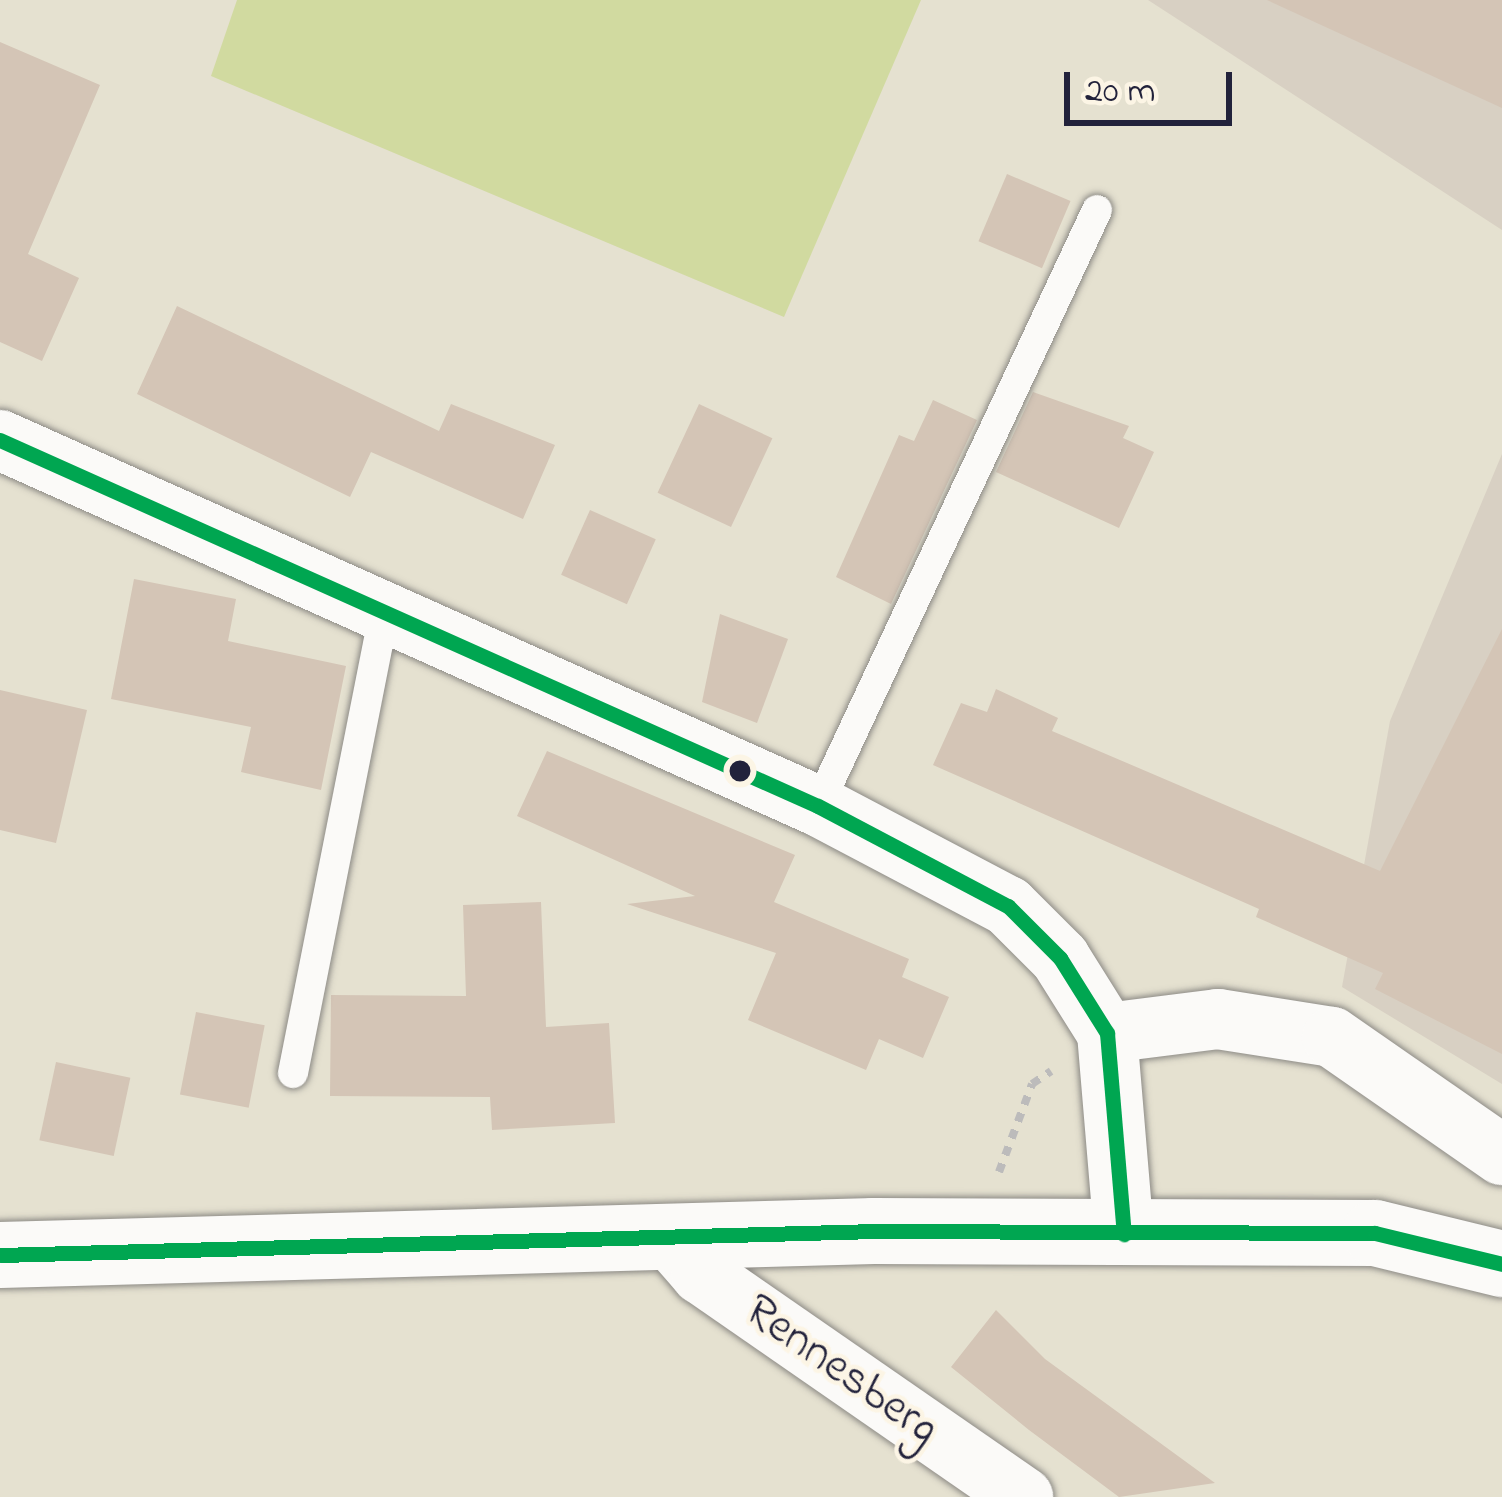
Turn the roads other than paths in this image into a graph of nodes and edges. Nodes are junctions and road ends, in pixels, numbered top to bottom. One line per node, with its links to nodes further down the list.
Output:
1 (1097, 210): 4 (lane)
2 (0, 440): 3 (street)
3 (385, 608): 4 (street); 6 (lane)
4 (818, 806): 5 (street)
5 (1107, 1033): 7 (street); 8 (street)
6 (293, 1073)
7 (1502, 1155)
8 (1124, 1234): 9 (main road); 11 (main road)
9 (667, 1235): 10 (main road); 12 (street, Rennesberg)
10 (0, 1255)
11 (1502, 1264)
12 (1023, 1497)

